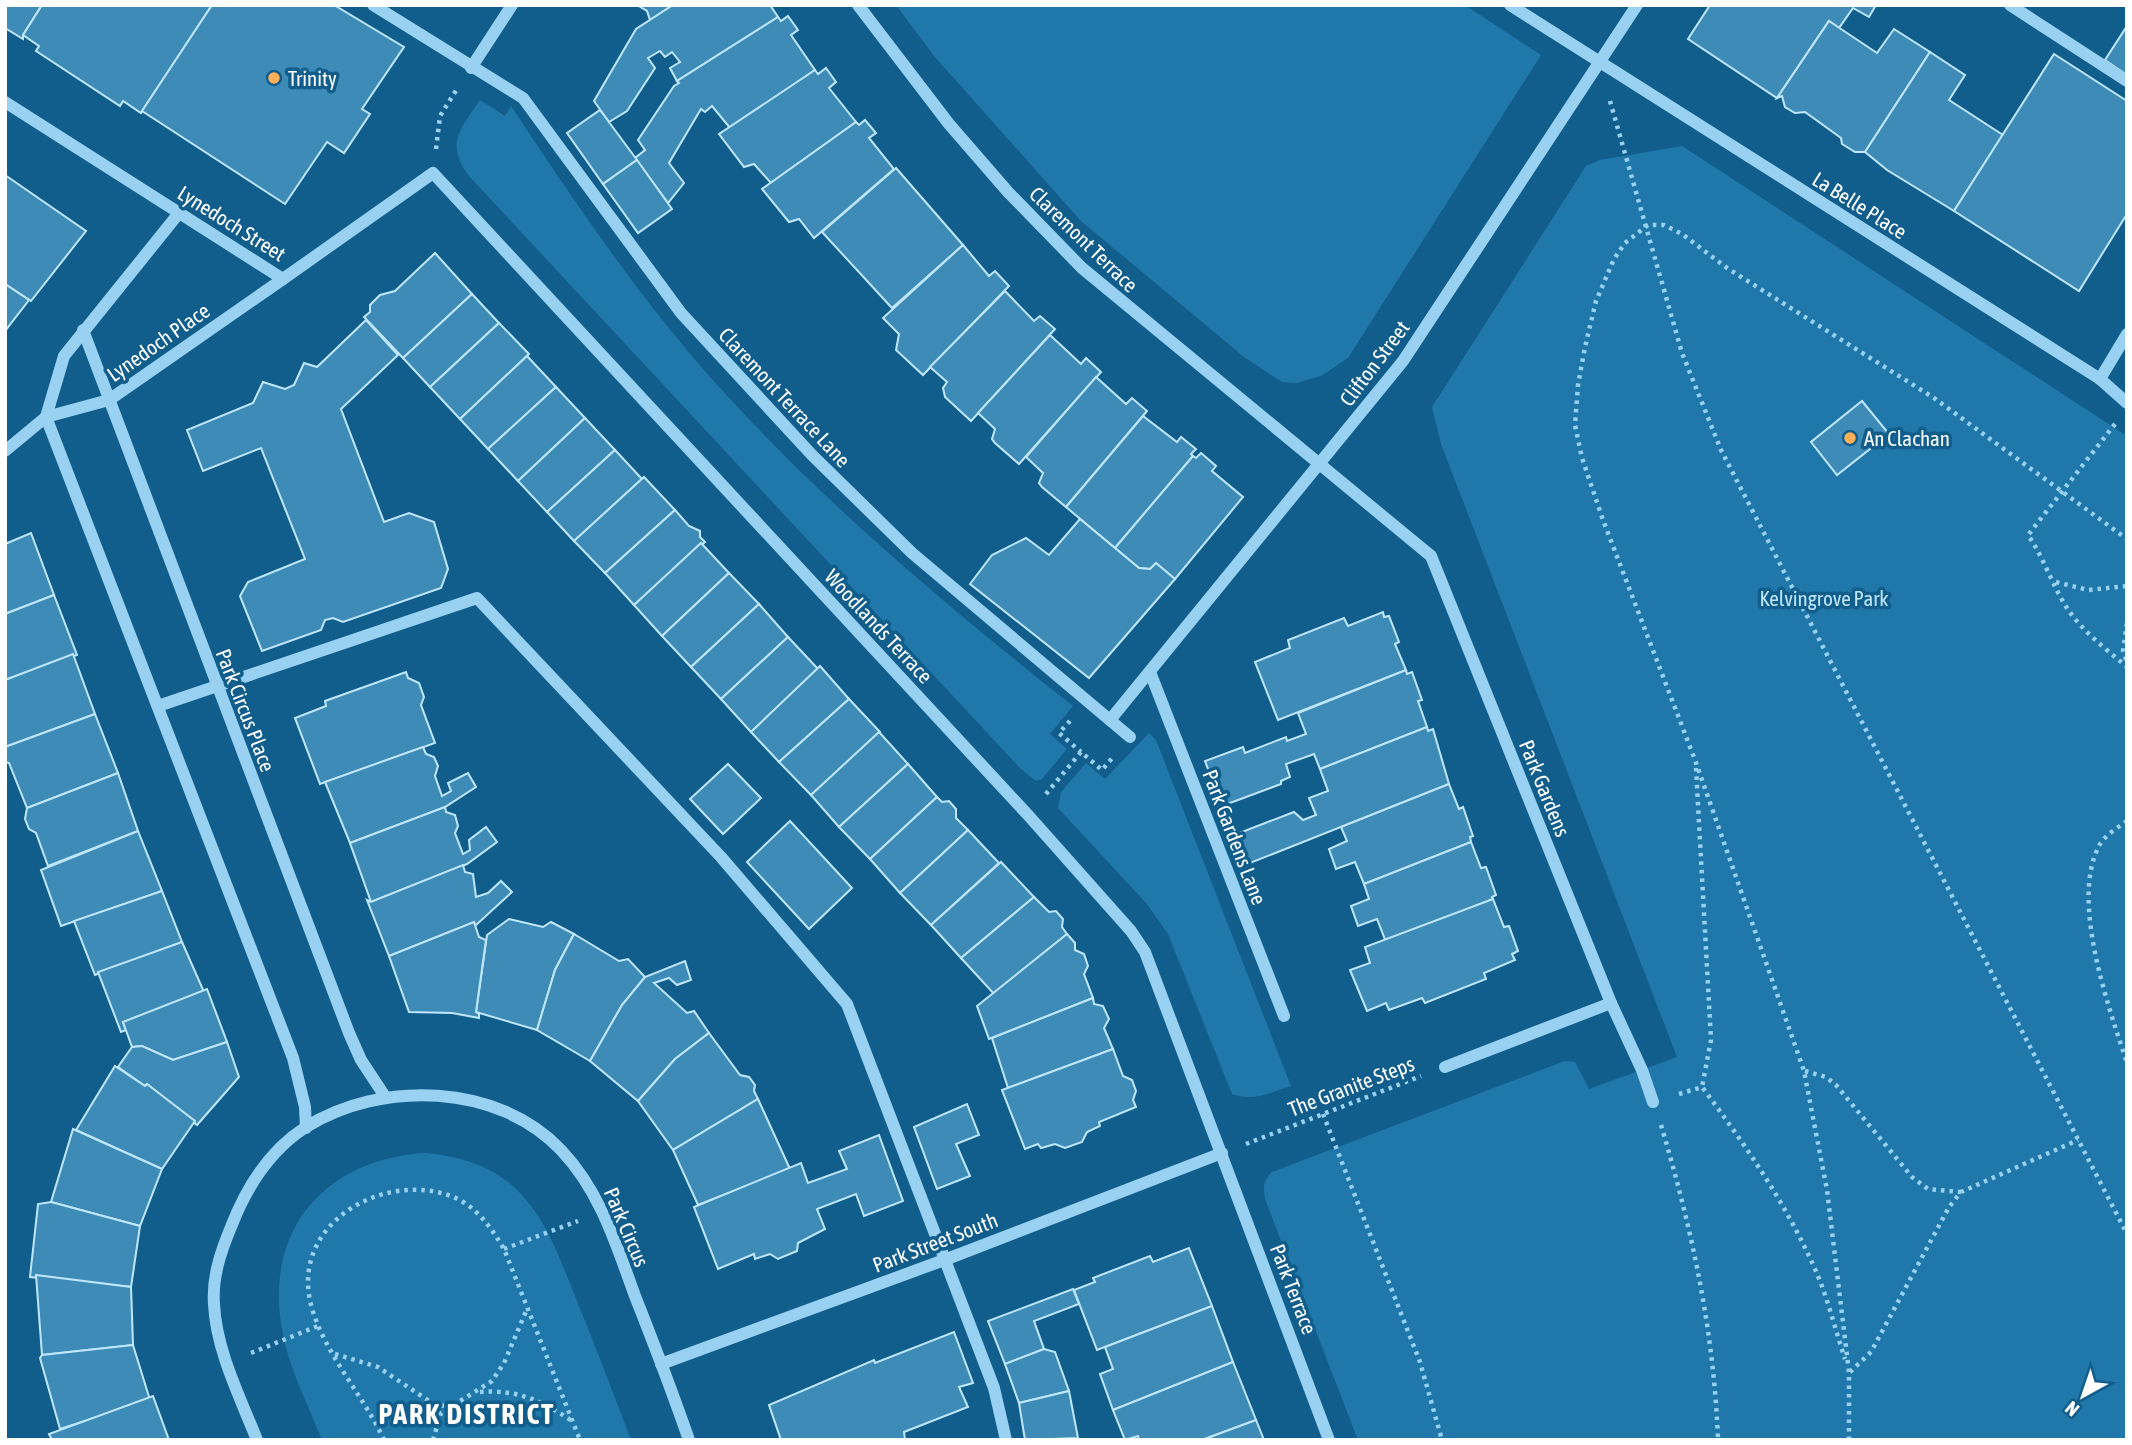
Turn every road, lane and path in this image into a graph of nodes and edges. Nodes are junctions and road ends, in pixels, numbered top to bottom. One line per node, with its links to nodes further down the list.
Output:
1 (373, 5): 8 (street, Claremont Terrace Lane)
2 (512, 5): 8 (street)
3 (858, 5): 25 (street, Claremont Terrace)
4 (1510, 5): 7 (street, La Belle Place)
5 (1637, 5): 7 (street, Clifton Street)
6 (2010, 5): 9 (street)
7 (1599, 64): 15 (path); 19 (street, La Belle Place); 25 (street, Clifton Street)
8 (471, 68): 36 (street, Claremont Terrace Lane)
9 (2127, 81)
10 (461, 84): 12 (path)
11 (5, 102): 14 (street, Lynedoch Street)
12 (440, 117)
13 (433, 173): 16 (street, Lynedoch Street); 41 (street, Woodlands Terrace)
14 (179, 213): 16 (street, Lynedoch Street); 17 (street)
15 (1648, 225): 26 (path); 40 (path); 54 (path)
16 (283, 279): 20 (street, Lynedoch Place)
17 (83, 330): 20 (street, Park Circus Place); 22 (street)
18 (2127, 334): 19 (street)
19 (2100, 379): 21 (street, La Belle Place)
20 (109, 400): 22 (street, Lynedoch Place); 33 (street, Park Circus Place)
21 (2127, 403)
22 (46, 416): 24 (street, Lynedoch Place); 34 (street)
23 (2119, 420): 26 (path)
24 (5, 451)
25 (1318, 466): 32 (street, Clifton Street); 43 (street, Park Gardens)
26 (2064, 491): 27 (path); 28 (path)
27 (2127, 539)
28 (2054, 581): 29 (path); 31 (path)
29 (2127, 586)
30 (2127, 623): 31 (path)
31 (2127, 664)
32 (1150, 672): 36 (street, Clifton Street); 44 (street, Park Gardens Lane)
33 (216, 685): 34 (street); 49 (street, Park Circus Place); 60 (street)
34 (158, 706): 52 (street)
35 (1072, 718): 38 (path)
36 (1110, 720): 37 (street, Claremont Terrace Lane)
37 (1130, 737)
38 (1081, 752): 39 (path); 41 (path)
39 (1116, 754)
40 (1695, 760): 47 (path); 48 (path)
41 (1028, 815): 55 (street, Woodlands Terrace)
42 (2127, 821): 45 (path)
43 (1611, 1003): 46 (street); 50 (street, Park Gardens)
44 (1284, 1016)
45 (2127, 1063)
46 (1445, 1067): 51 (path, The Granite Steps)
47 (1804, 1071): 56 (path); 66 (path)
48 (1702, 1087): 50 (path); 66 (path)
49 (386, 1098): 52 (street, Park Circus); 57 (street, Park Circus)
50 (1653, 1102): 78 (path)
51 (1324, 1114): 53 (path, The Granite Steps); 77 (path)
52 (306, 1128): 64 (street, Park Circus)
53 (1269, 1135)
54 (2078, 1140): 56 (path); 58 (path)
55 (1222, 1153): 60 (street, Park Street South); 76 (street, Park Terrace)
56 (1961, 1192): 66 (path)
57 (603, 1211): 59 (path); 65 (street, Park Circus)
58 (2127, 1234)
59 (504, 1249): 61 (path); 62 (path)
60 (947, 1259): 65 (street, Park Street South); 75 (street)
61 (528, 1308): 67 (path); 69 (path)
62 (318, 1326): 63 (path); 64 (path)
63 (335, 1354): 68 (path); 71 (path)
64 (227, 1362): 70 (street, Park Circus)
65 (661, 1364): 74 (street, Park Circus)
66 (1849, 1372): 79 (path)
67 (479, 1392): 68 (path); 69 (path)
68 (449, 1406): 72 (path)
69 (572, 1422): 73 (path)
70 (257, 1440)
71 (384, 1440)
72 (433, 1440)
73 (580, 1440)
74 (689, 1440)
75 (1006, 1440)
76 (1329, 1440)
77 (1442, 1440)
78 (1718, 1440)
79 (1849, 1440)

